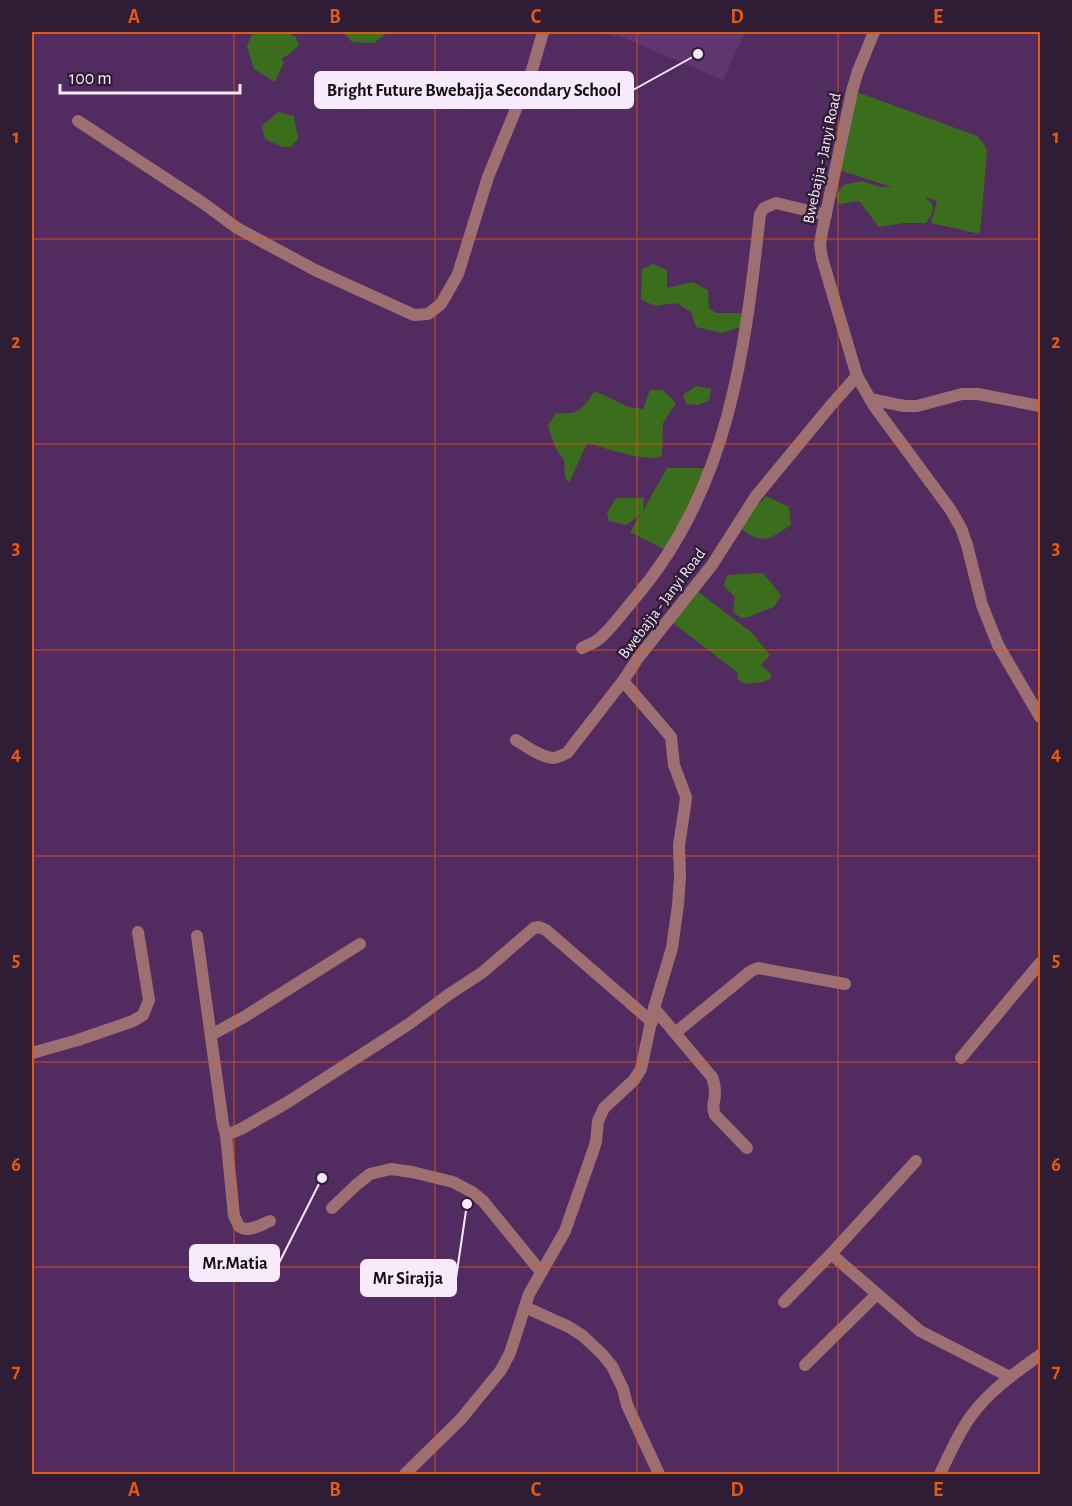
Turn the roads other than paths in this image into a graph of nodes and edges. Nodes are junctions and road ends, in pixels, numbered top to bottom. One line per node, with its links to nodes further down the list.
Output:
1 (543, 32): 3 (street)
2 (874, 32): 4 (street, Bwebajja - Janyi Road)
3 (78, 121)
4 (826, 215): 5 (street, Bwebajja - Janyi Road); 8 (street)
5 (857, 376): 6 (street); 9 (street, Bwebajja - Janyi Road)
6 (870, 399): 7 (street); 10 (street)
7 (1041, 406)
8 (582, 648)
9 (623, 681): 11 (street); 17 (street, Bwebajja - Janyi Road)
10 (1041, 717)
11 (516, 740)
12 (138, 932): 21 (street)
13 (197, 936): 20 (street)
14 (360, 944): 20 (street)
15 (1041, 963): 22 (street)
16 (845, 984): 19 (street)
17 (654, 1008): 18 (street, Bwebajja - Janyi Road); 19 (street)
18 (652, 1022): 23 (street); 29 (street, Bwebajja - Janyi Road)
19 (675, 1033): 24 (street)
20 (211, 1035): 23 (street)
21 (32, 1053)
22 (961, 1058)
23 (226, 1135): 27 (street)
24 (747, 1148)
25 (916, 1161): 28 (street)
26 (332, 1208): 29 (street)
27 (270, 1221)
28 (831, 1254): 30 (street); 31 (street)
29 (541, 1272): 32 (street, Bwebajja - Janyi Road)
30 (877, 1294): 34 (street); 35 (street)
31 (784, 1302)
32 (525, 1306): 36 (street, Bwebajja - Janyi Road); 37 (street)
33 (1041, 1355): 35 (street)
34 (805, 1365)
35 (1010, 1377): 38 (street)
36 (405, 1474)
37 (659, 1474)
38 (940, 1474)

